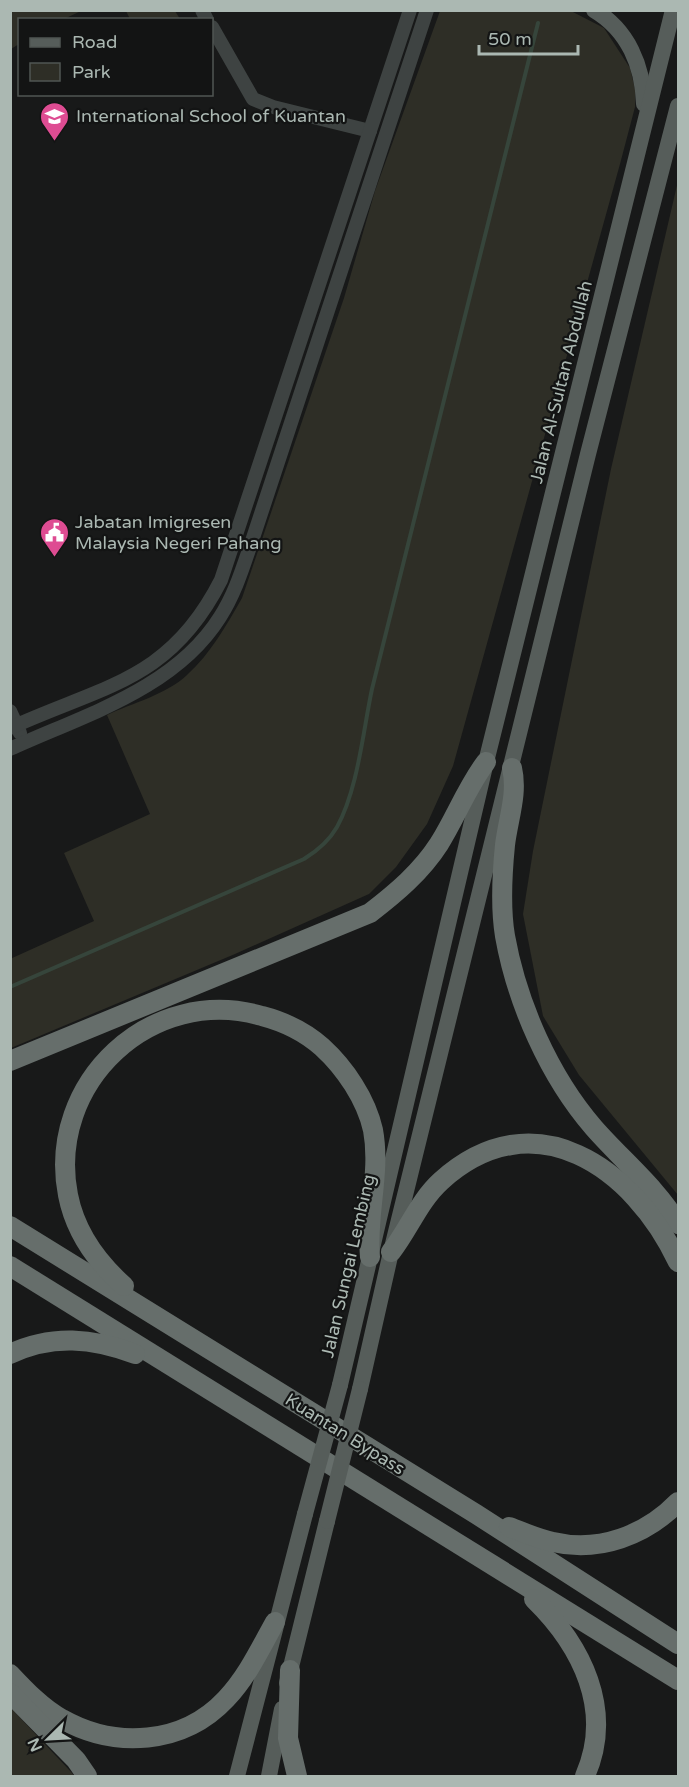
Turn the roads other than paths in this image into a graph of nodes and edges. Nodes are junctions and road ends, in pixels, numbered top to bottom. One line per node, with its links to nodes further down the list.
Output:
1 (410, 10): 8 (street)
2 (427, 10): 10 (street)
3 (594, 10): 7 (main road)
4 (673, 10): 7 (main road, Jalan Al-Sultan Abdullah)
5 (213, 29): 8 (street)
6 (678, 106): 18 (main road)
7 (644, 129): 17 (main road, Jalan Al-Sultan Abdullah)
8 (370, 131): 9 (street)
9 (363, 150): 10 (street); 11 (street)
10 (378, 155): 12 (street)
11 (274, 416): 12 (street); 14 (street)
12 (292, 421): 15 (street)
13 (10, 711): 14 (street)
14 (14, 727): 15 (street)
15 (25, 743): 16 (street)
16 (10, 750)
17 (486, 762): 19 (highway); 23 (main road, Jalan Sungai Lembing)
18 (512, 768): 20 (highway); 22 (main road)
19 (10, 1061)
20 (678, 1224)
21 (10, 1226): 26 (highway, Kuantan Bypass)
22 (391, 1252): 24 (highway); 34 (main road, bridge)
23 (370, 1257): 26 (highway); 32 (main road, Jalan Sungai Lembing, bridge)
24 (678, 1262)
25 (10, 1266): 28 (highway, Kuantan Bypass)
26 (153, 1314): 30 (highway, Kuantan Bypass)
27 (10, 1354): 28 (highway)
28 (174, 1369): 31 (highway, Kuantan Bypass)
29 (678, 1502): 30 (highway)
30 (476, 1514): 33 (highway, Kuantan Bypass)
31 (520, 1581): 36 (highway, Kuantan Bypass); 42 (highway)
32 (275, 1622): 35 (highway); 39 (main road, Jalan Sungai Lembing)
33 (678, 1644)
34 (290, 1670): 40 (main road); 41 (highway)
35 (10, 1674)
36 (678, 1680)
37 (10, 1693): 38 (highway)
38 (87, 1776)
39 (237, 1776)
40 (269, 1776)
41 (297, 1776)
42 (585, 1776)

